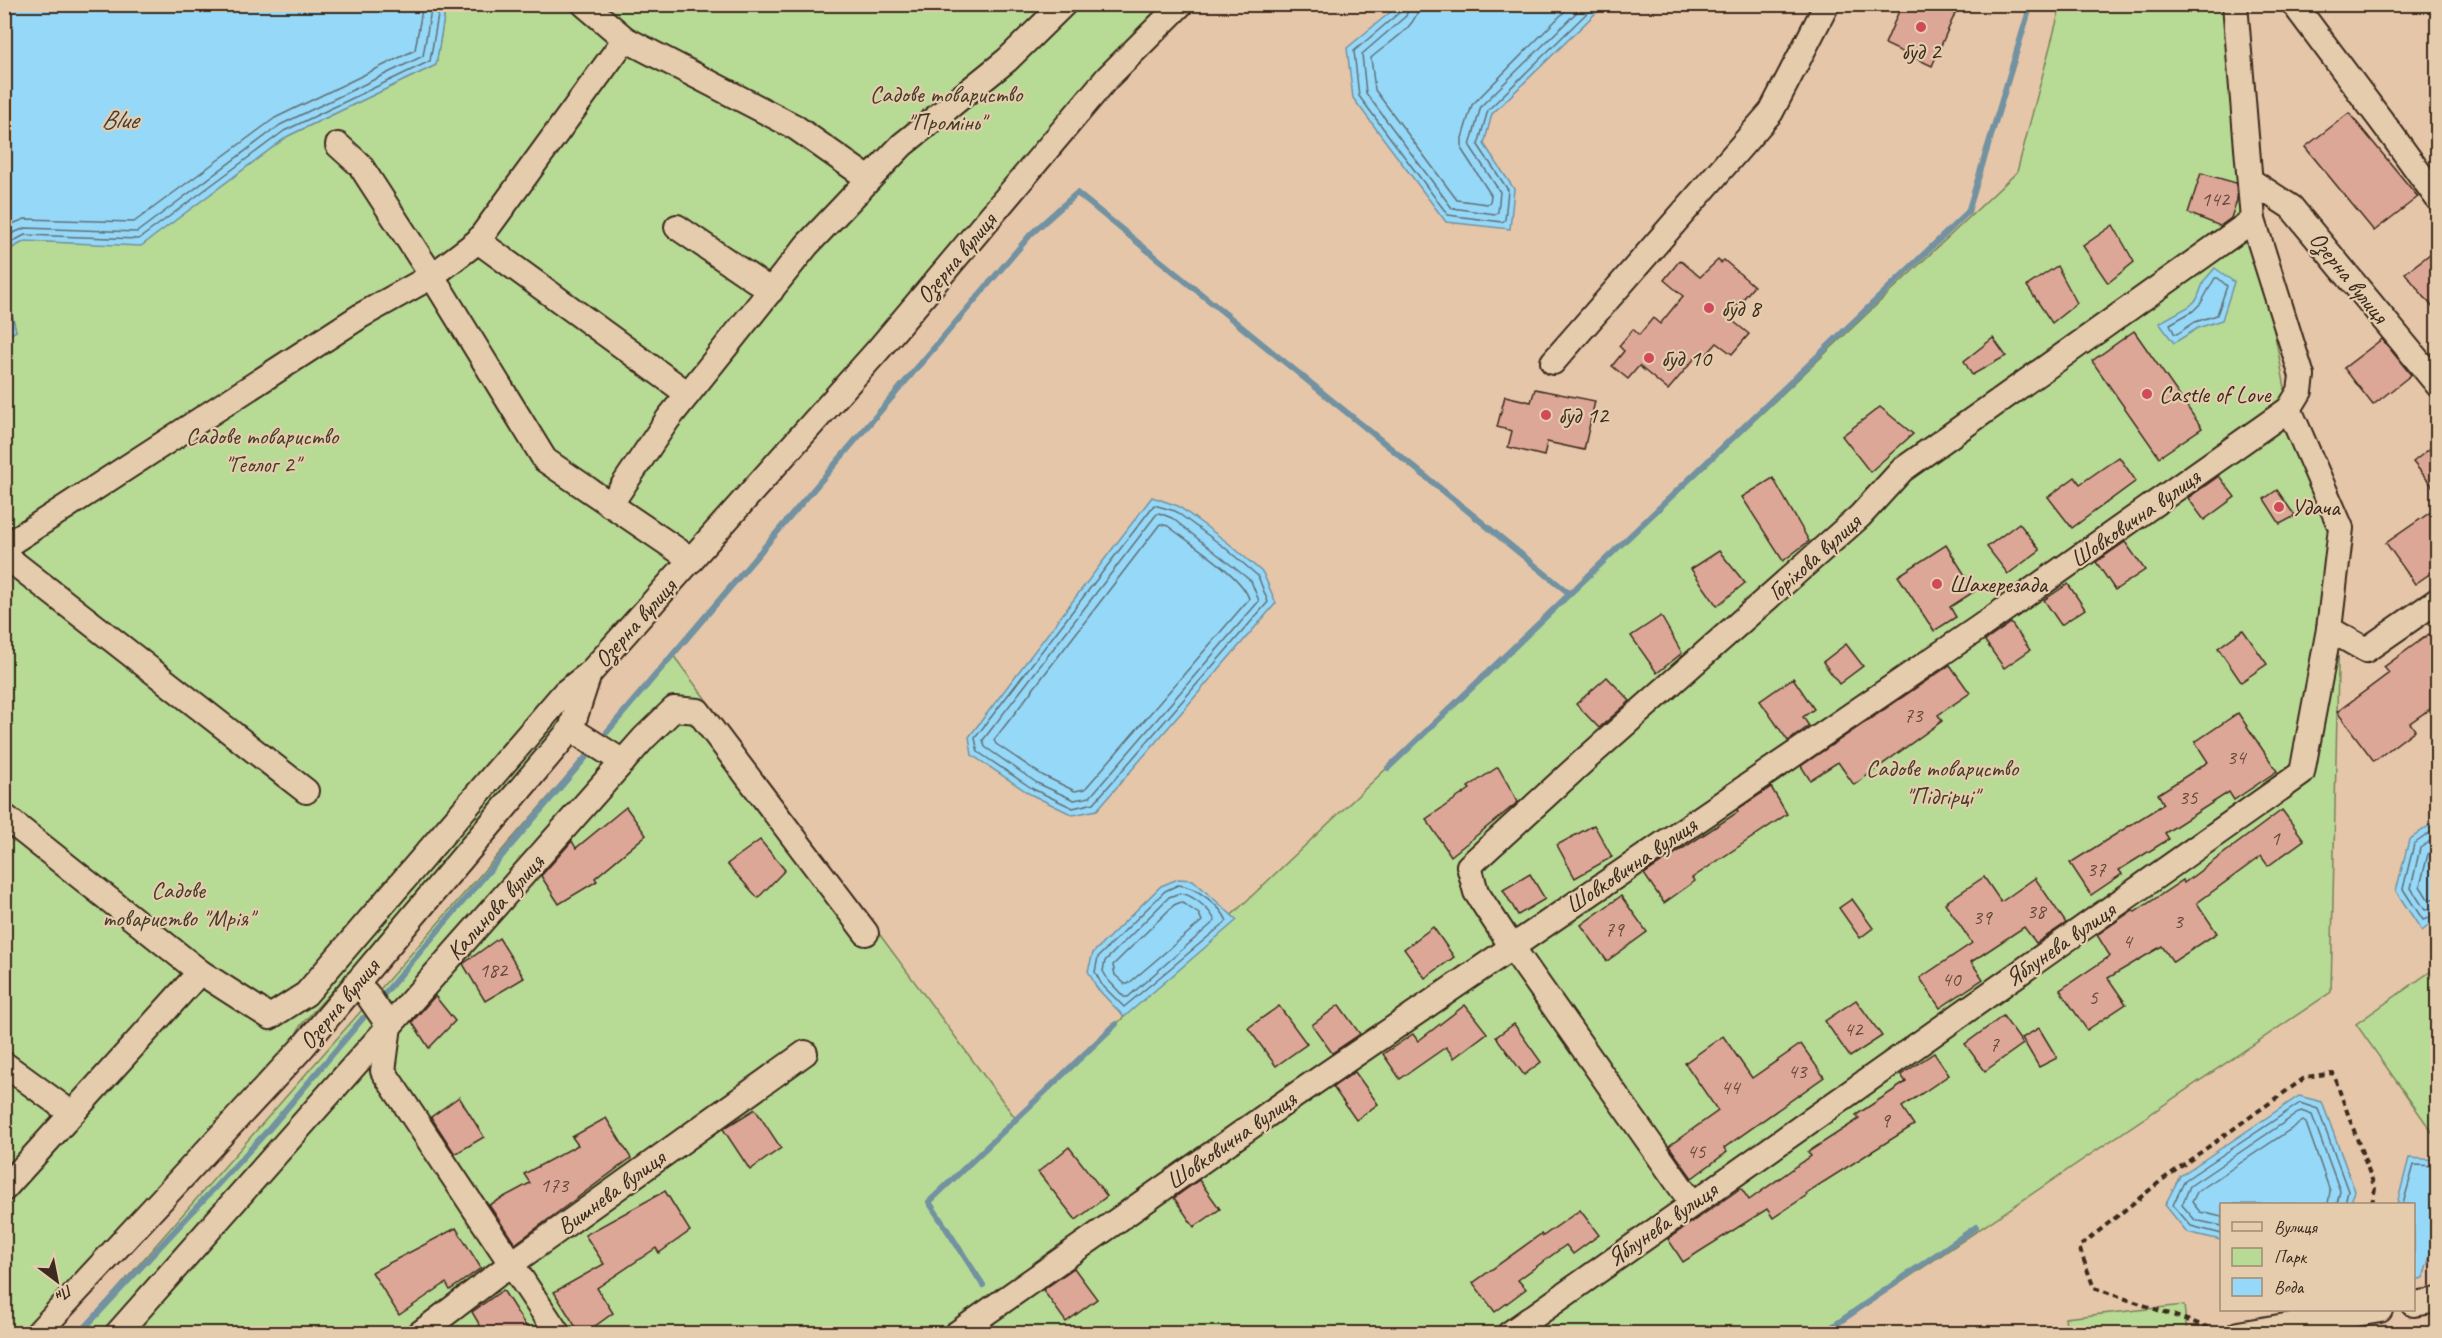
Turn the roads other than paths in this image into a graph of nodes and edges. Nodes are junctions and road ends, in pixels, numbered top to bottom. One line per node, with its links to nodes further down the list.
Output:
1 (584, 4): 7 (street)
2 (1064, 4): 9 (street)
3 (1181, 4): 24 (street, Озерна вулиця)
4 (1827, 4): 17 (street)
5 (2235, 4): 10 (street, Яблунева вулиця)
6 (2294, 4): 11 (street)
7 (625, 39): 9 (street); 14 (street)
8 (338, 145): 15 (street)
9 (869, 179): 16 (street)
10 (2251, 181): 12 (street, Яблунева вулиця); 18 (street, Озерна вулиця)
11 (2438, 199)
12 (2253, 220): 20 (street, Яблунева вулиця); 33 (street, Горіхова вулиця)
13 (677, 227): 16 (street)
14 (478, 240): 15 (street); 19 (street)
15 (432, 276): 21 (street); 22 (street)
16 (771, 291): 19 (street)
17 (1553, 362)
18 (2438, 385)
19 (688, 394): 21 (street)
20 (2294, 400): 26 (street, Яблунева вулиця); 33 (street, Шовковична вулиця)
21 (609, 506): 24 (street)
22 (4, 547)
23 (4, 555): 30 (street)
24 (692, 560): 27 (street, Озерна вулиця)
25 (2438, 600): 26 (street)
26 (2329, 629): 41 (street, Яблунева вулиця)
27 (590, 674): 28 (street, Озерна вулиця); 34 (street)
28 (571, 729): 29 (street); 35 (street, Озерна вулиця)
29 (623, 762): 32 (street, Калинова вулиця); 36 (street, Калинова вулиця)
30 (306, 792)
31 (4, 816): 34 (street)
32 (866, 933)
33 (1512, 947): 41 (street); 50 (street, Шовковична вулиця)
34 (200, 972): 39 (street)
35 (356, 983): 36 (street); 46 (street, Озерна вулиця)
36 (389, 1026): 42 (street); 47 (street, Калинова вулиця)
37 (805, 1053): 42 (street, Вишнева вулиця)
38 (4, 1064): 39 (street)
39 (72, 1113): 40 (street)
40 (4, 1189)
41 (1692, 1203): 51 (street, Яблунева вулиця)
42 (511, 1264): 48 (street, Вишнева вулиця); 49 (street)
43 (2438, 1300): 44 (street)
44 (2415, 1304)
45 (2374, 1311): 52 (street)
46 (37, 1334)
47 (117, 1334)
48 (419, 1334)
49 (558, 1334)
50 (956, 1334)
51 (1509, 1334)
52 (2238, 1334)

